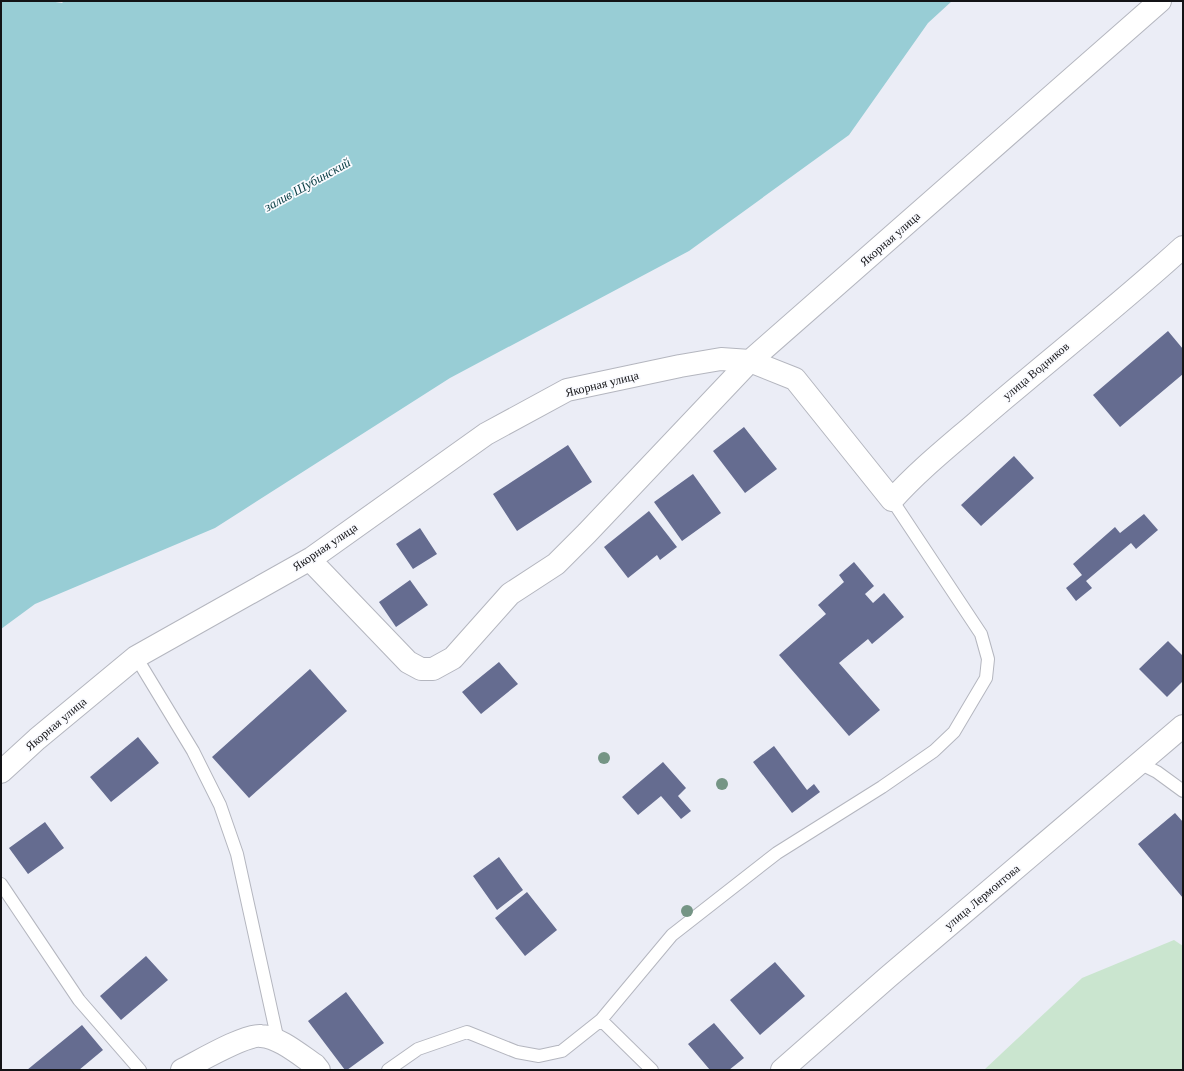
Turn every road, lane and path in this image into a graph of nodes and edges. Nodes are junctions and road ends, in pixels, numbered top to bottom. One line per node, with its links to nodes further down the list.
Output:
1 (1160, 1): 3 (street, Якорная улица)
2 (1183, 247): 4 (street, улица Водников)
3 (750, 361): 4 (street); 5 (street, Якорная улица); 5 (street)
4 (892, 500): 12 (lane)
5 (312, 558): 6 (street, Якорная улица)
6 (136, 657): 9 (street, Якорная улица); 13 (lane)
7 (1183, 726): 8 (street, улица Лермонтова)
8 (1140, 763): 10 (lane); 19 (street, улица Лермонтова)
9 (1, 772)
10 (1183, 791)
11 (1, 884): 14 (lane)
12 (601, 1020): 17 (lane); 18 (lane)
13 (278, 1041): 15 (street); 16 (street)
14 (140, 1070)
15 (182, 1070)
16 (319, 1070)
17 (388, 1070)
18 (652, 1070)
19 (782, 1070)

